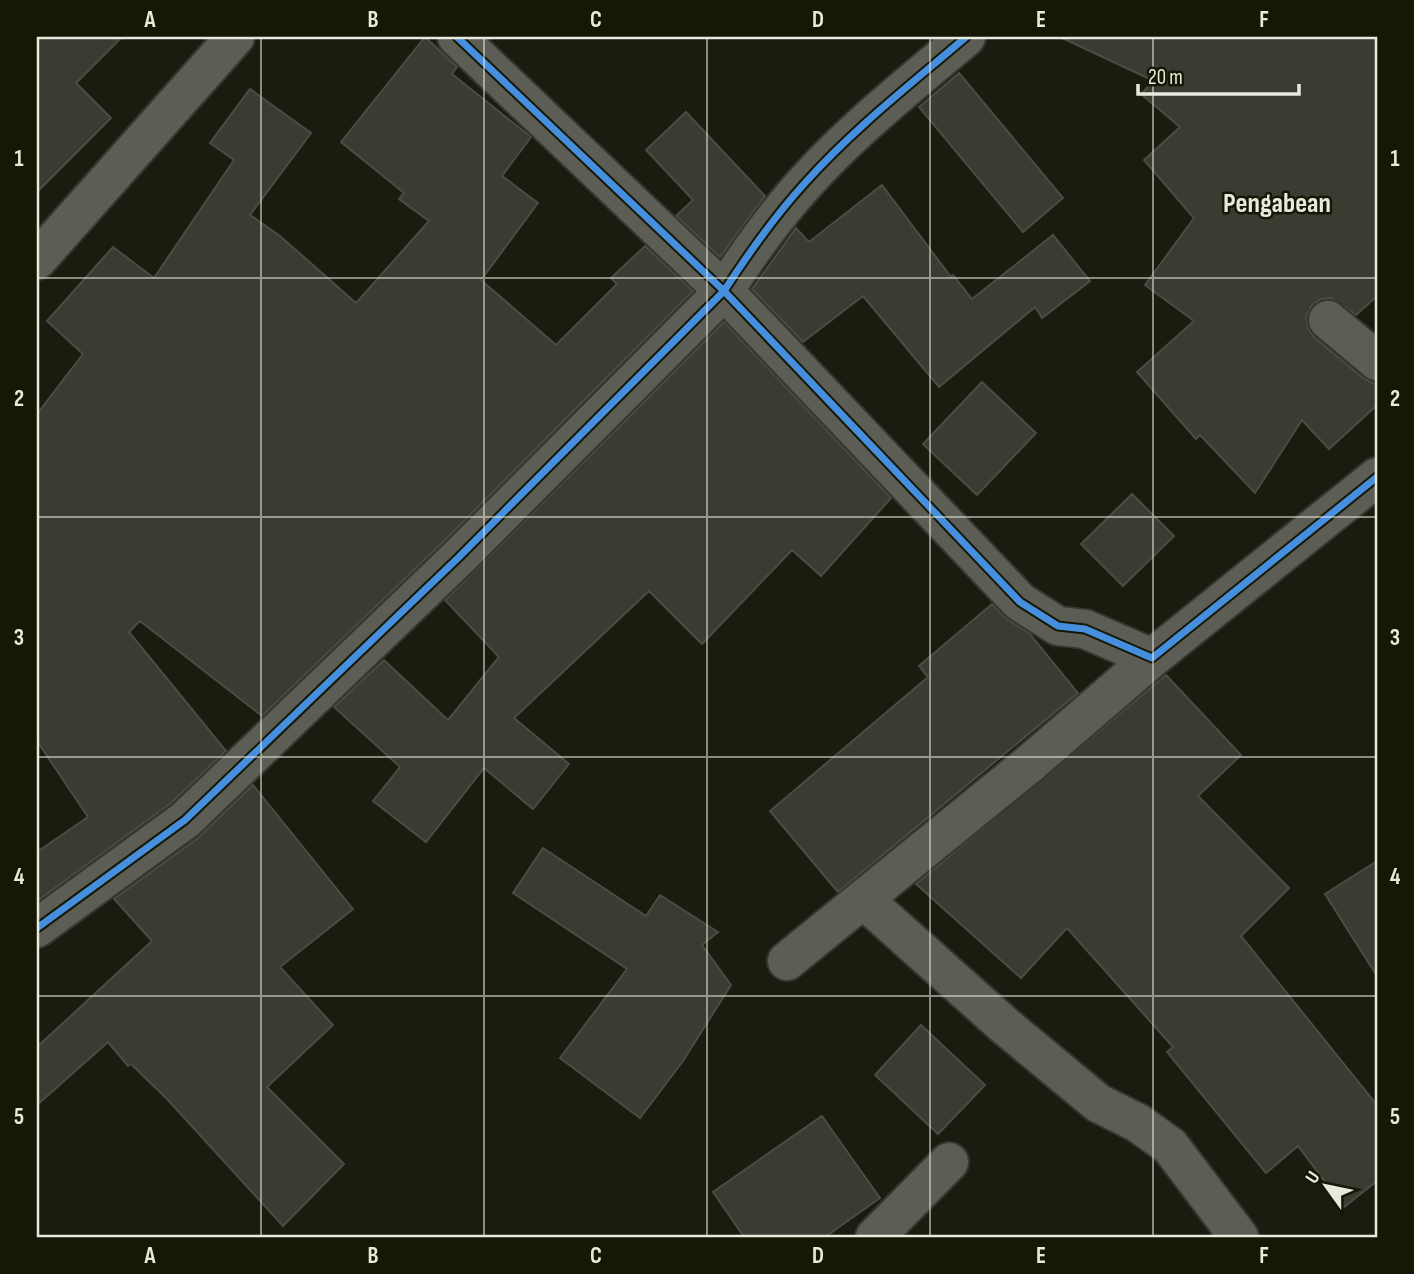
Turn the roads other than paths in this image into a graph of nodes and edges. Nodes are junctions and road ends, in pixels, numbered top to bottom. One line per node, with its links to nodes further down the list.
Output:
1 (235, 37): 4 (main road)
2 (457, 37): 5 (street)
3 (966, 37): 5 (street)
4 (37, 260)
5 (724, 291): 9 (street); 11 (street)
6 (1328, 320): 7 (street)
7 (1377, 361)
8 (1377, 477): 9 (street)
9 (1152, 658): 10 (street)
10 (863, 899): 12 (street); 15 (street)
11 (37, 928)
12 (787, 961)
13 (948, 1162): 14 (street)
14 (875, 1237)
15 (1239, 1237)

